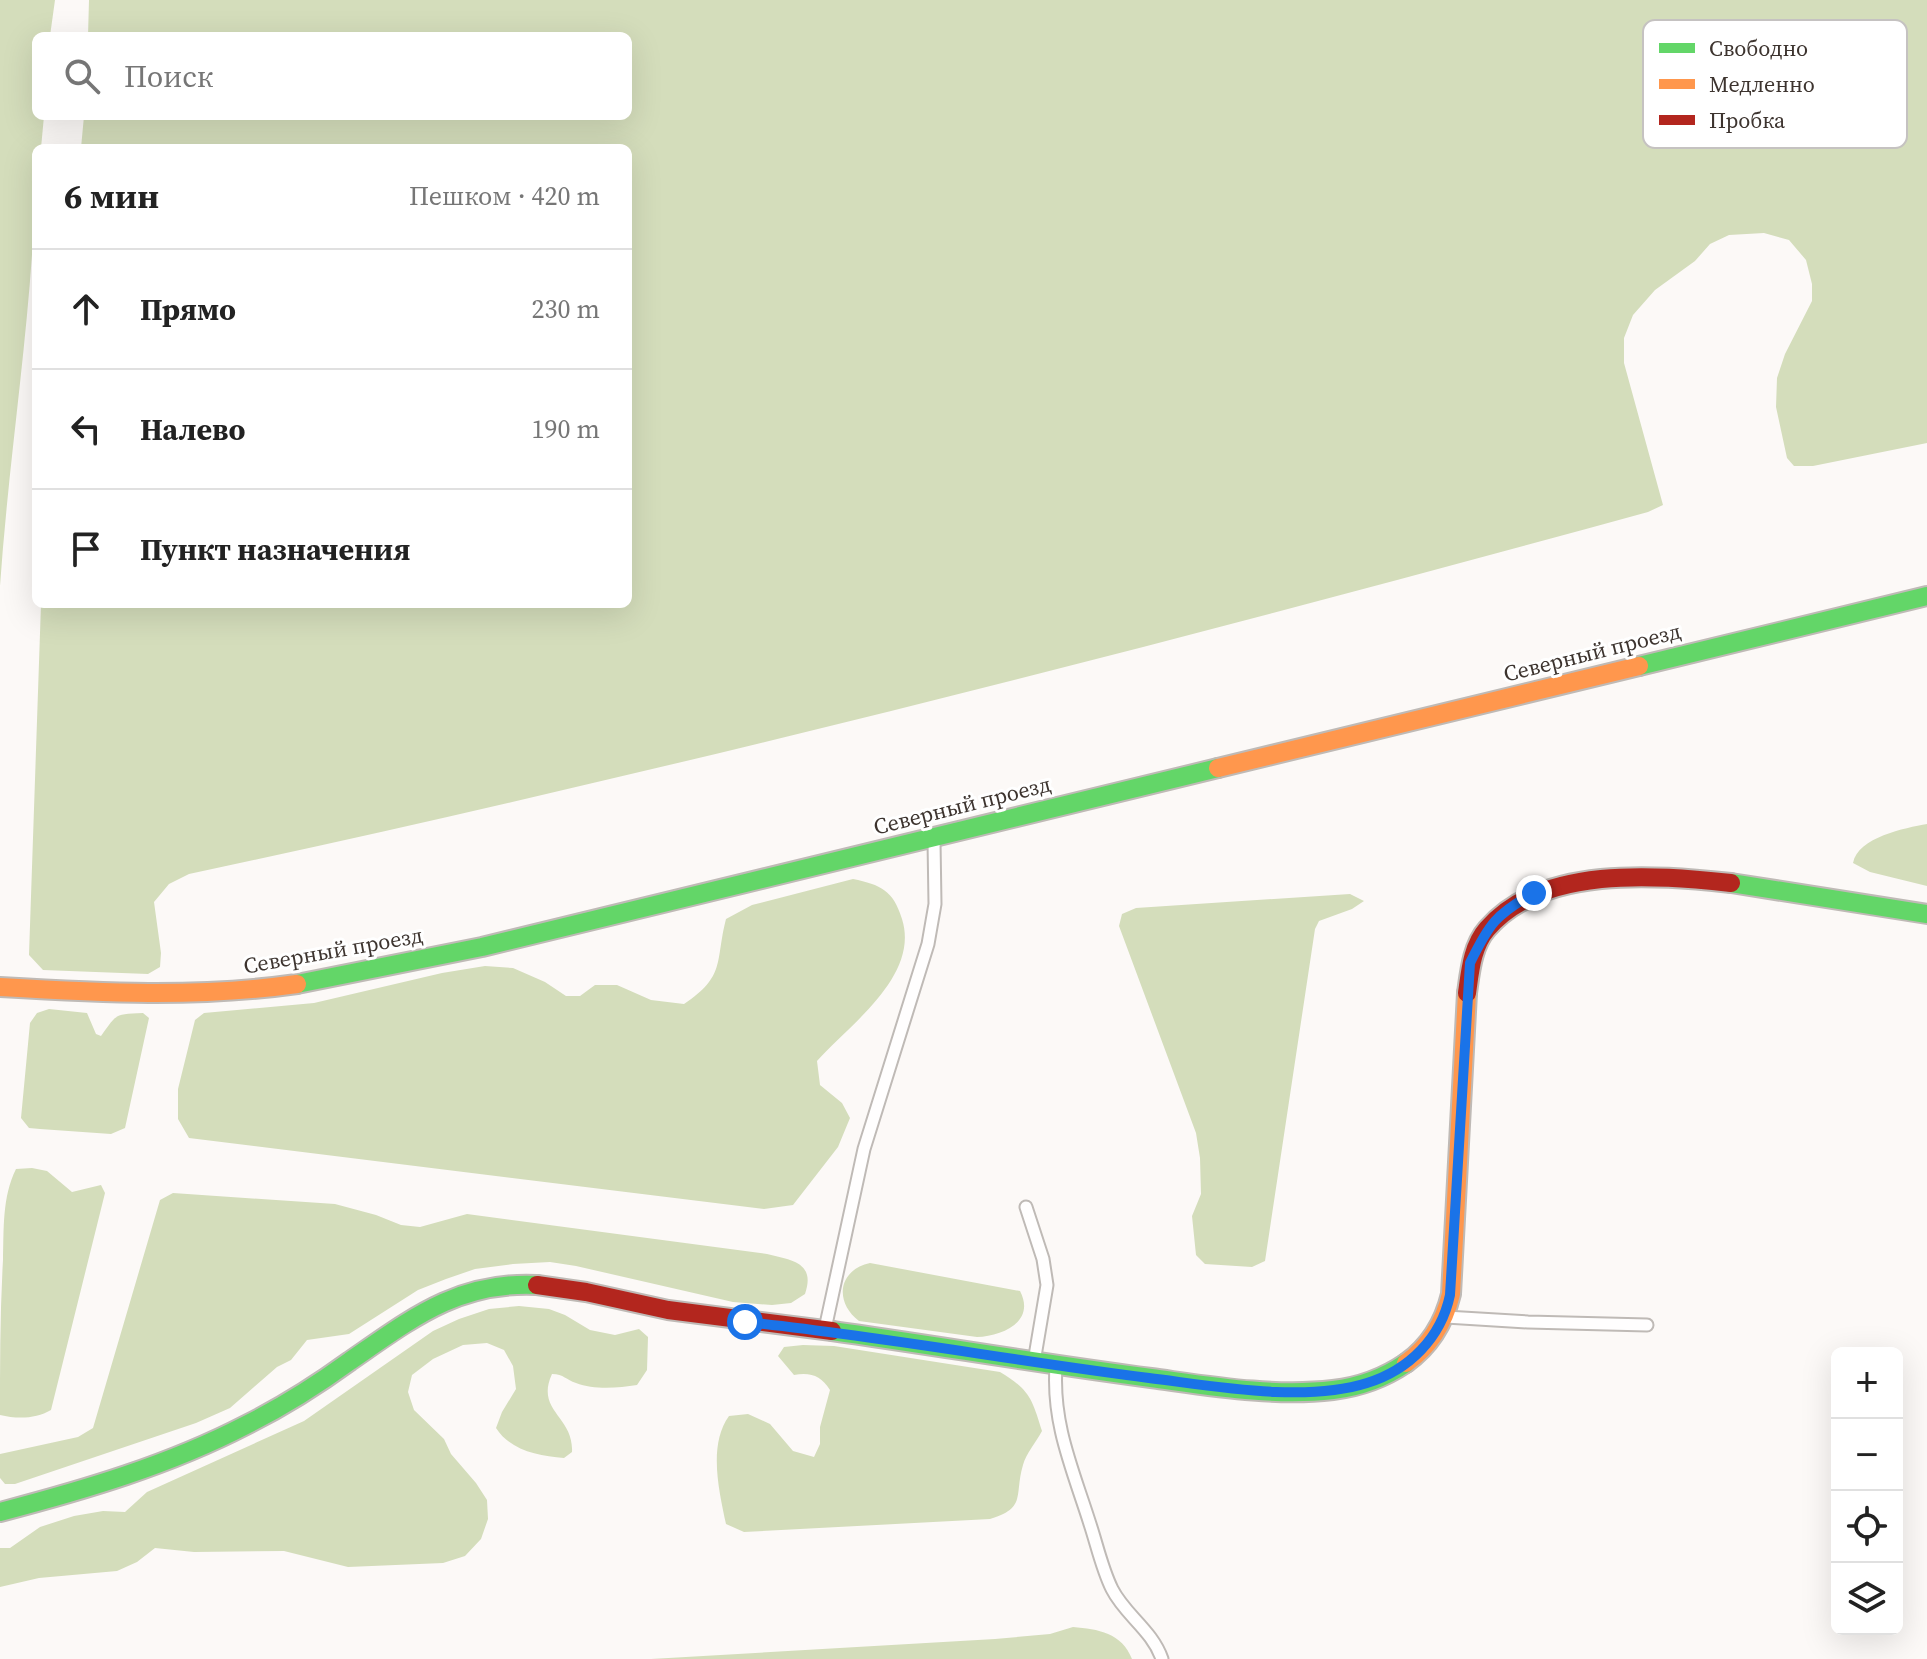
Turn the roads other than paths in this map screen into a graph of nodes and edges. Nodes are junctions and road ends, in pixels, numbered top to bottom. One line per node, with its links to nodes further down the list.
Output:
1 (1927, 596): 2 (street, Северный проезд)
2 (934, 837): 4 (street, Северный проезд); 8 (lane)
3 (1927, 914): 6 (street)
4 (0, 987)
5 (1026, 1207): 9 (lane)
6 (1445, 1317): 7 (lane); 10 (street)
7 (1647, 1325)
8 (825, 1330): 9 (street); 11 (street)
9 (1034, 1363): 10 (street)
10 (1056, 1366): 12 (lane)
11 (0, 1512)
12 (1162, 1659)

